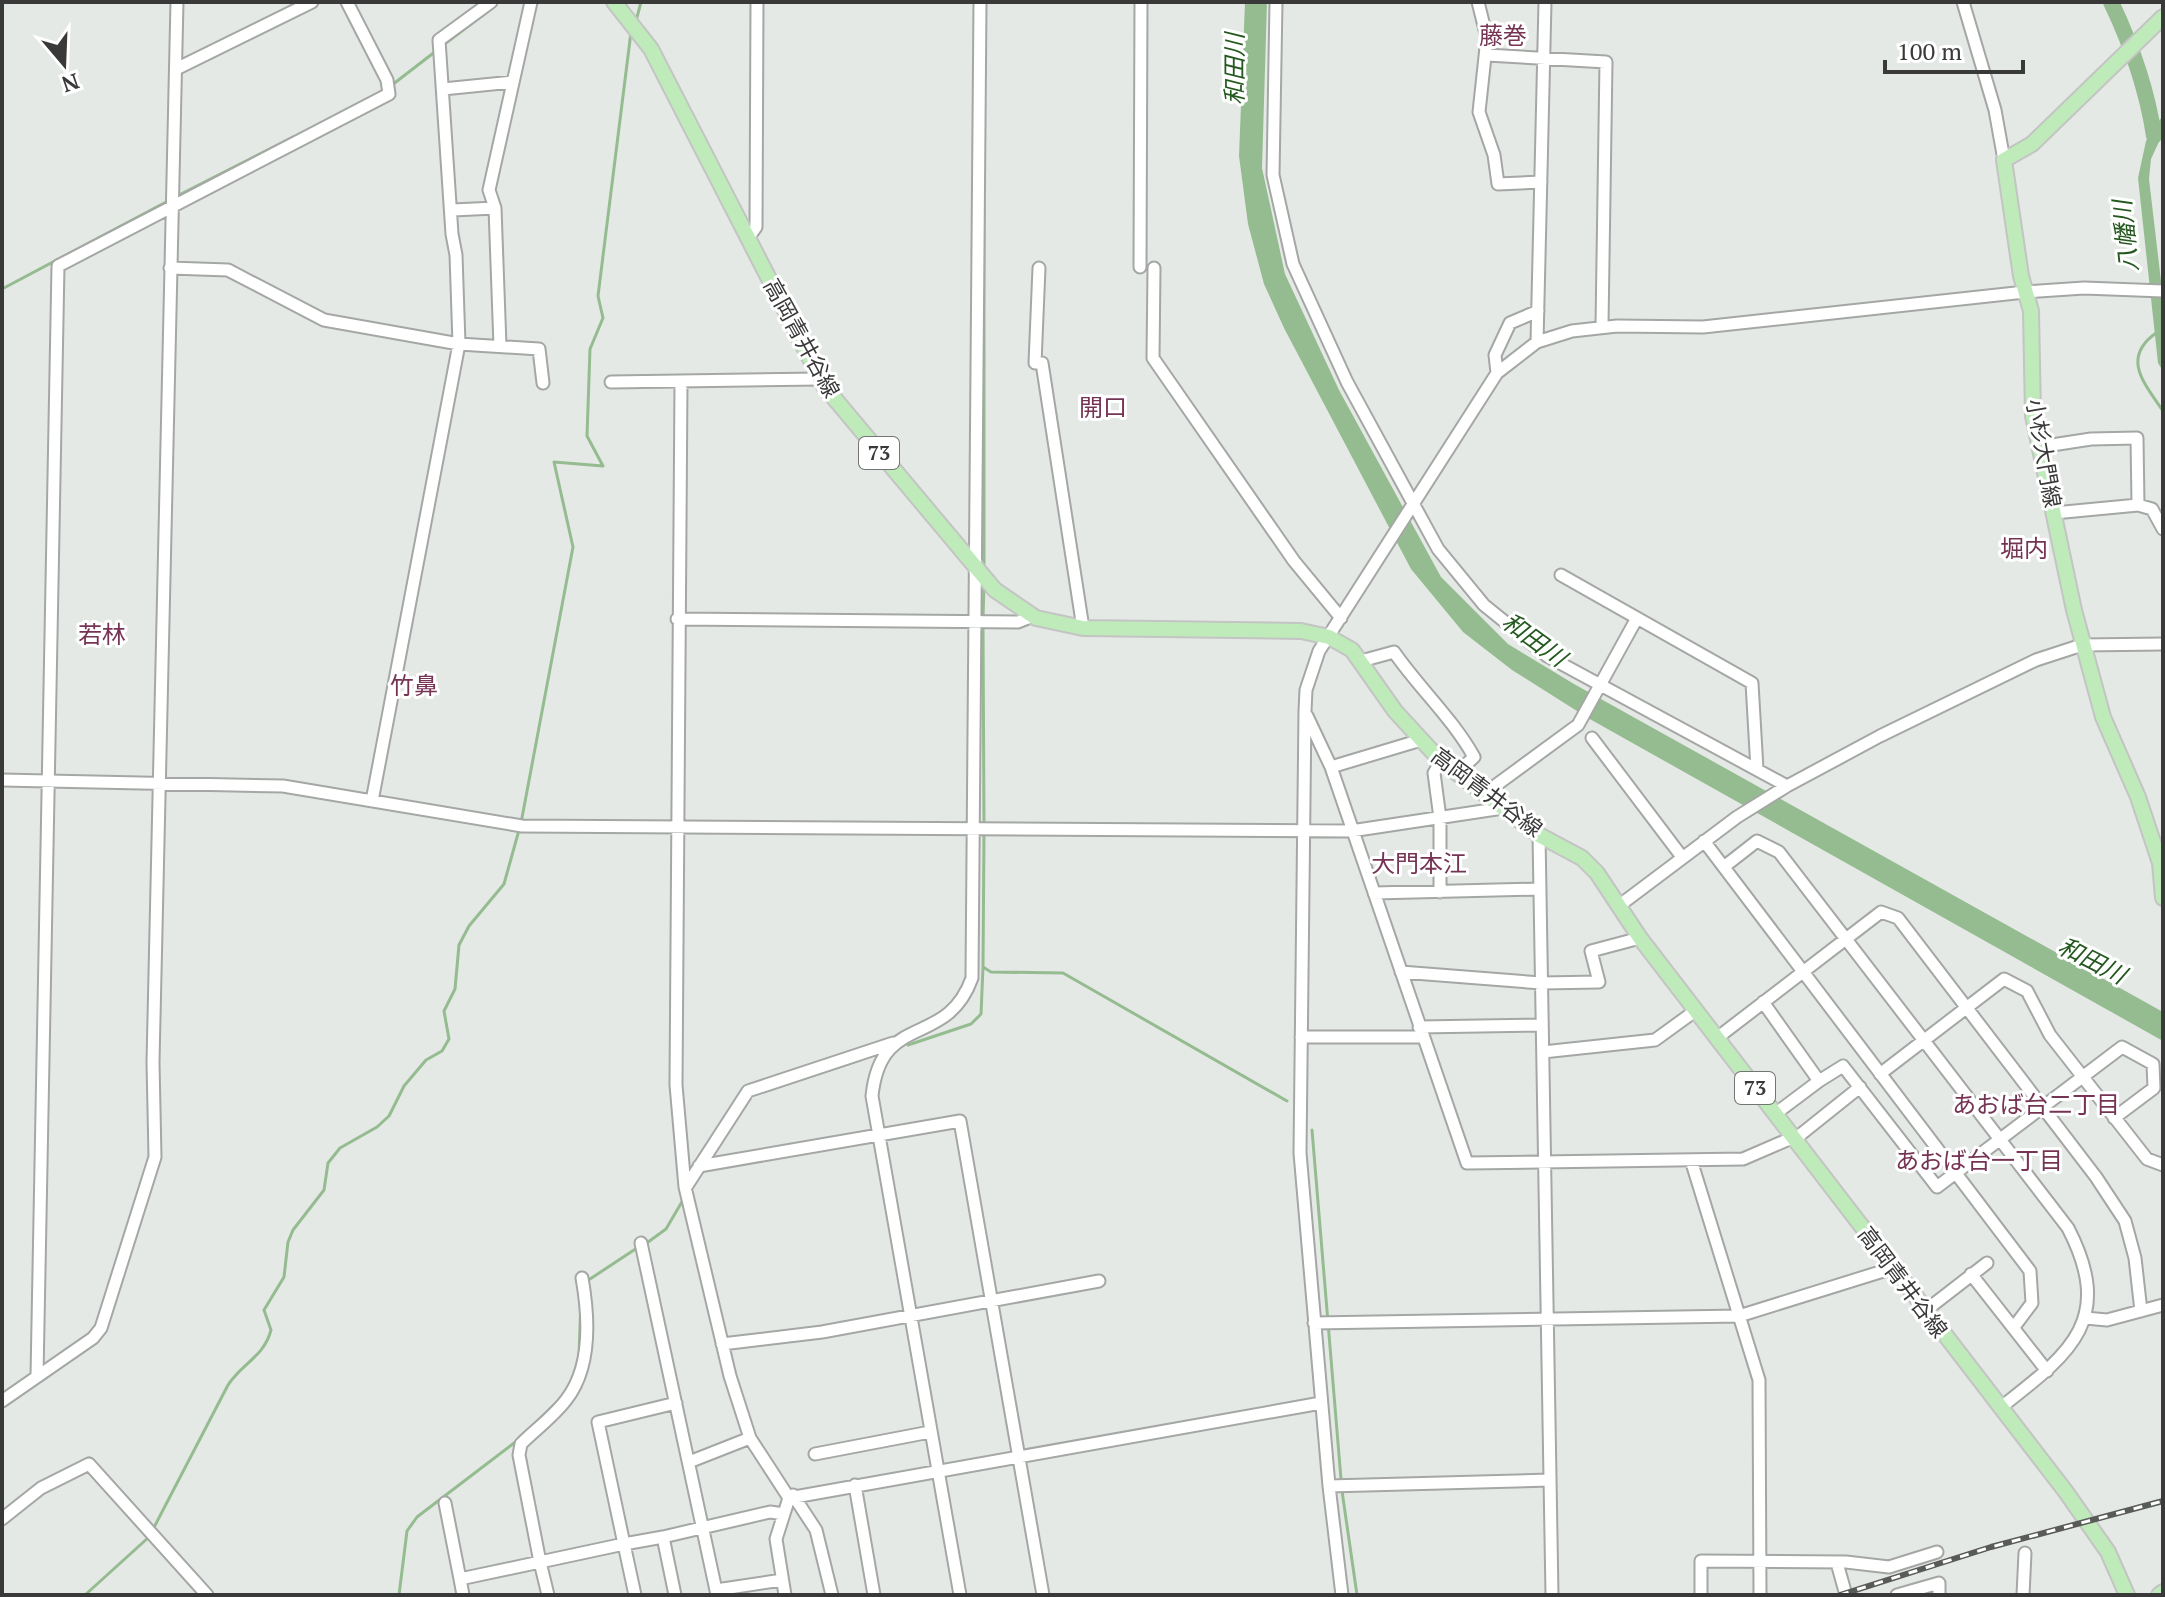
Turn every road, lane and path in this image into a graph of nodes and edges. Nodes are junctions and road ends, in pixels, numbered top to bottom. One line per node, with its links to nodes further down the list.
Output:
1 (177, 2): 17 (street)
2 (312, 2): 17 (street)
3 (347, 2): 22 (street)
4 (491, 2): 19 (street)
5 (531, 2): 18 (street)
6 (614, 2): 25 (main road, 高岡青井谷線 / 73)
7 (757, 2): 25 (street)
8 (980, 2): 47 (street)
9 (1141, 2): 26 (street)
10 (1276, 2): 43 (street)
11 (1478, 2): 15 (street)
12 (1545, 2): 16 (street)
13 (1963, 2): 20 (street)
14 (2163, 17): 20 (main road)
15 (1487, 55): 16 (street); 21 (street)
16 (1544, 59): 21 (street); 33 (street)
17 (176, 69): 22 (street)
18 (513, 82): 19 (street); 23 (street)
19 (443, 89): 24 (street)
20 (2004, 160): 31 (main road, 小杉大門線)
21 (1541, 182): 32 (street)
22 (171, 205): 27 (street); 68 (street)
23 (495, 208): 24 (street); 36 (street)
24 (453, 210): 35 (street)
25 (748, 238): 38 (main road, 高岡青井谷線 / 73)
26 (1140, 267)
27 (170, 268): 35 (street); 69 (street)
28 (1039, 268): 54 (street)
29 (1154, 268): 50 (street)
30 (2163, 291): 31 (street)
31 (2025, 292): 34 (street); 42 (main road, 小杉大門線)
32 (1538, 311): 34 (street); 37 (street)
33 (1602, 325)
34 (1537, 342): 37 (street)
35 (459, 344): 36 (street); 72 (street)
36 (500, 346): 40 (street)
37 (1497, 373): 43 (street)
38 (820, 379): 41 (street); 47 (main road, 高岡青井谷線 / 73)
39 (611, 382): 41 (street)
40 (543, 383)
41 (681, 383): 52 (street)
42 (2039, 447): 44 (street); 45 (main road, 小杉大門線)
43 (1413, 503): 50 (street); 59 (street)
44 (2138, 505): 45 (street); 46 (street)
45 (2054, 513): 57 (main road, 小杉大門線)
46 (2163, 529)
47 (978, 571): 49 (main road, 高岡青井谷線 / 73); 53 (street)
48 (1561, 575): 51 (street)
49 (1033, 616): 53 (street); 54 (main road, 高岡青井谷線 / 73)
50 (1341, 618): 55 (street)
51 (1637, 618): 59 (street); 65 (street)
52 (677, 619): 53 (street); 75 (street)
53 (976, 622): 76 (street)
54 (1083, 628): 55 (main road, 高岡青井谷線 / 73)
55 (1329, 637): 58 (main road, 高岡青井谷線 / 73); 60 (street)
56 (2163, 644): 57 (street)
57 (2082, 645): 70 (street); 86 (main road, 小杉大門線)
58 (1361, 661): 62 (main road, 高岡青井谷線 / 73); 66 (street)
59 (1601, 684): 65 (street); 71 (street)
60 (1305, 711): 64 (street); 78 (street)
61 (1592, 738): 81 (street)
62 (1421, 740): 63 (main road, 高岡青井谷線 / 73); 64 (street)
63 (1441, 761): 66 (main road, 高岡青井谷線 / 73); 74 (street)
64 (1331, 767): 77 (street)
65 (1757, 769): 70 (street)
66 (1457, 773): 71 (main road, 高岡青井谷線 / 73)
67 (2, 780): 68 (street)
68 (47, 781): 69 (street); 137 (street)
69 (161, 783): 72 (street); 137 (street)
70 (1787, 786): 80 (street)
71 (1484, 794): 73 (main road, 高岡青井谷線 / 73)
72 (372, 801): 75 (street)
73 (1503, 808): 74 (street); 79 (main road, 高岡青井谷線 / 73)
74 (1440, 818): 77 (street); 84 (street)
75 (679, 827): 76 (street); 118 (street)
76 (974, 828): 78 (street); 101 (street)
77 (1351, 831): 78 (street); 85 (street)
78 (1303, 832): 98 (street)
79 (1539, 835): 83 (street); 87 (main road, 高岡青井谷線 / 73)
80 (1704, 841): 81 (street); 82 (street)
81 (1682, 857): 87 (street)
82 (1725, 866): 89 (street); 91 (street)
83 (1540, 889): 84 (street); 92 (street)
84 (1440, 892): 85 (street)
85 (1374, 893): 90 (street)
86 (2163, 898)
87 (1620, 905): 88 (main road, 高岡青井谷線 / 73)
88 (1640, 938): 92 (street); 95 (main road, 高岡青井谷線 / 73)
89 (1847, 938): 91 (street); 94 (street); 100 (street)
90 (1401, 972): 92 (street); 97 (street)
91 (1803, 974): 93 (street); 103 (street)
92 (1541, 983): 96 (street)
93 (1763, 1002): 99 (street); 105 (street)
94 (1965, 1007): 100 (street); 104 (street); 107 (street)
95 (1695, 1011): 99 (main road, 高岡青井谷線 / 73); 102 (street)
96 (1542, 1025): 97 (street); 102 (street)
97 (1421, 1032): 98 (street); 114 (street)
98 (1301, 1037): 133 (street)
99 (1717, 1038): 108 (main road, 高岡青井谷線 / 73)
100 (1925, 1039): 103 (street); 112 (street)
101 (894, 1043): 110 (street); 116 (street)
102 (1543, 1052): 114 (street)
103 (1880, 1074): 117 (street)
104 (2084, 1076): 107 (street); 109 (street); 109 (street)
105 (1819, 1081): 106 (street); 108 (street)
106 (1860, 1087): 111 (street); 117 (street)
107 (2042, 1108): 112 (street); 128 (street)
108 (1775, 1114): 111 (main road, 高岡青井谷線 / 73)
109 (2114, 1118): 115 (street)
110 (877, 1136): 116 (street); 125 (street); 129 (street)
111 (1794, 1138): 113 (street); 121 (main road, 高岡青井谷線 / 73)
112 (2001, 1139): 117 (street); 131 (street)
113 (1691, 1160): 114 (street); 130 (street)
114 (1545, 1162): 132 (street)
115 (2163, 1165)
116 (699, 1166): 118 (street)
117 (1956, 1173): 134 (street)
118 (685, 1187): 135 (street)
119 (641, 1243): 139 (street)
120 (1987, 1263): 122 (street)
121 (1893, 1268): 127 (main road, 高岡青井谷線 / 73); 130 (street)
122 (1971, 1274): 127 (street); 134 (street)
123 (582, 1278): 161 (street)
124 (1099, 1281): 125 (street)
125 (991, 1302): 129 (street); 145 (street)
126 (2163, 1305): 128 (street)
127 (1925, 1311): 141 (main road, 高岡青井谷線 / 73)
128 (2141, 1311): 131 (street)
129 (909, 1315): 135 (street); 142 (street)
130 (1739, 1316): 132 (street); 160 (street)
131 (2085, 1318): 136 (street)
132 (1549, 1320): 133 (street); 148 (street)
133 (1314, 1323): 140 (street)
134 (2014, 1327): 136 (street)
135 (722, 1344): 143 (street)
136 (2047, 1371): 141 (street)
137 (37, 1376): 138 (street)
138 (2, 1401)
139 (676, 1403): 146 (street); 157 (street)
140 (1321, 1403): 145 (street); 150 (street)
141 (2000, 1408): 184 (main road, 高岡青井谷線 / 73)
142 (930, 1432): 144 (street); 147 (street)
143 (750, 1438): 146 (street); 151 (street)
144 (815, 1454)
145 (1018, 1458): 147 (street); 175 (street)
146 (689, 1462): 155 (street)
147 (937, 1471): 149 (street); 174 (street)
148 (1550, 1480): 150 (street); 177 (street)
149 (855, 1485): 151 (street); 173 (street)
150 (1329, 1486): 176 (street)
151 (791, 1497): 153 (street); 172 (street)
152 (445, 1503): 163 (street)
153 (784, 1514): 155 (street); 164 (street)
154 (2, 1519): 166 (street)
155 (703, 1529): 156 (street); 165 (street)
156 (663, 1537): 157 (street); 170 (street)
157 (624, 1544): 161 (street); 169 (street)
158 (1937, 1552): 162 (street)
159 (2025, 1553): 183 (street)
160 (1760, 1560): 162 (street); 178 (street); 179 (street)
161 (540, 1562): 163 (street); 168 (street)
162 (1837, 1563): 180 (street)
163 (460, 1579): 167 (street)
164 (782, 1580): 165 (street); 171 (street)
165 (716, 1592)
166 (207, 1595)
167 (463, 1595)
168 (548, 1595)
169 (635, 1595)
170 (675, 1595)
171 (785, 1595)
172 (832, 1595)
173 (874, 1595)
174 (960, 1595)
175 (1043, 1595)
176 (1342, 1595)
177 (1552, 1595)
178 (1701, 1595)
179 (1760, 1595)
180 (1846, 1595)
181 (1897, 1595): 182 (street)
182 (1939, 1595)
183 (2023, 1595)
184 (2127, 1595)

